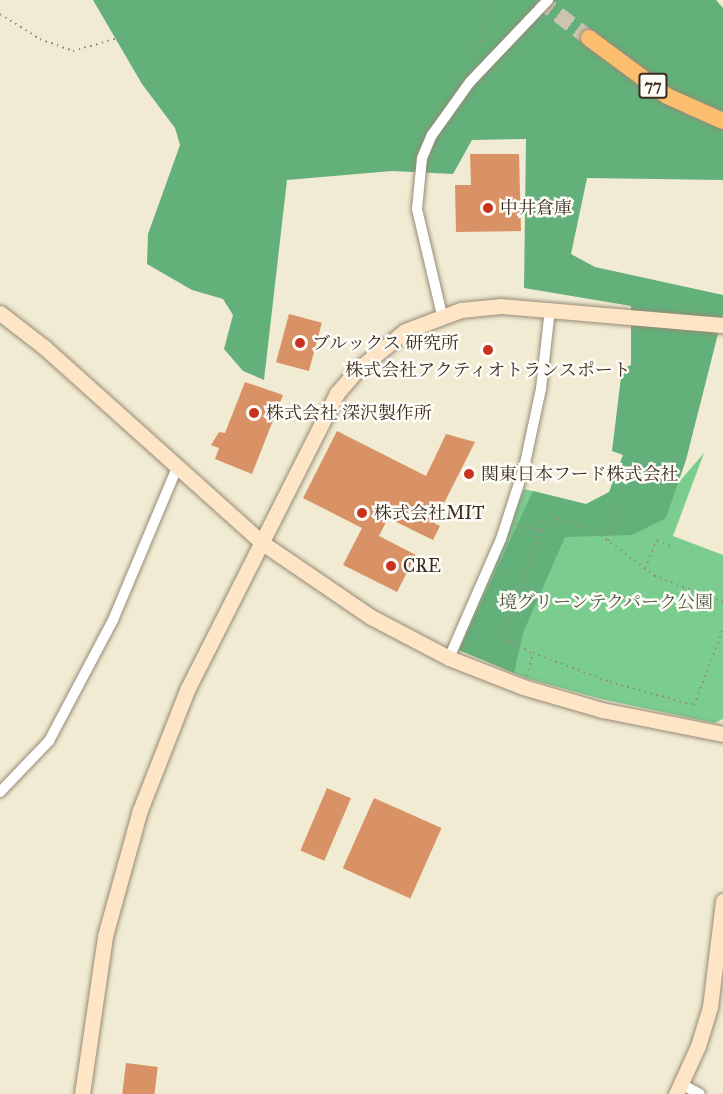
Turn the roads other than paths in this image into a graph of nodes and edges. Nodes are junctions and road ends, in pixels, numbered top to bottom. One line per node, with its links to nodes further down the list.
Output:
1 (548, 0): 6 (street)
2 (589, 38): 3 (main road, 77)
3 (723, 121)
4 (549, 309): 6 (street); 7 (street); 10 (street)
5 (0, 313): 8 (street)
6 (442, 315): 9 (street)
7 (723, 325)
8 (177, 468): 9 (street); 12 (street)
9 (261, 542): 10 (street); 15 (street)
10 (448, 658): 11 (street)
11 (723, 734)
12 (0, 792)
13 (723, 901): 14 (street)
14 (680, 1089): 16 (street)
15 (81, 1094)
16 (699, 1094)

